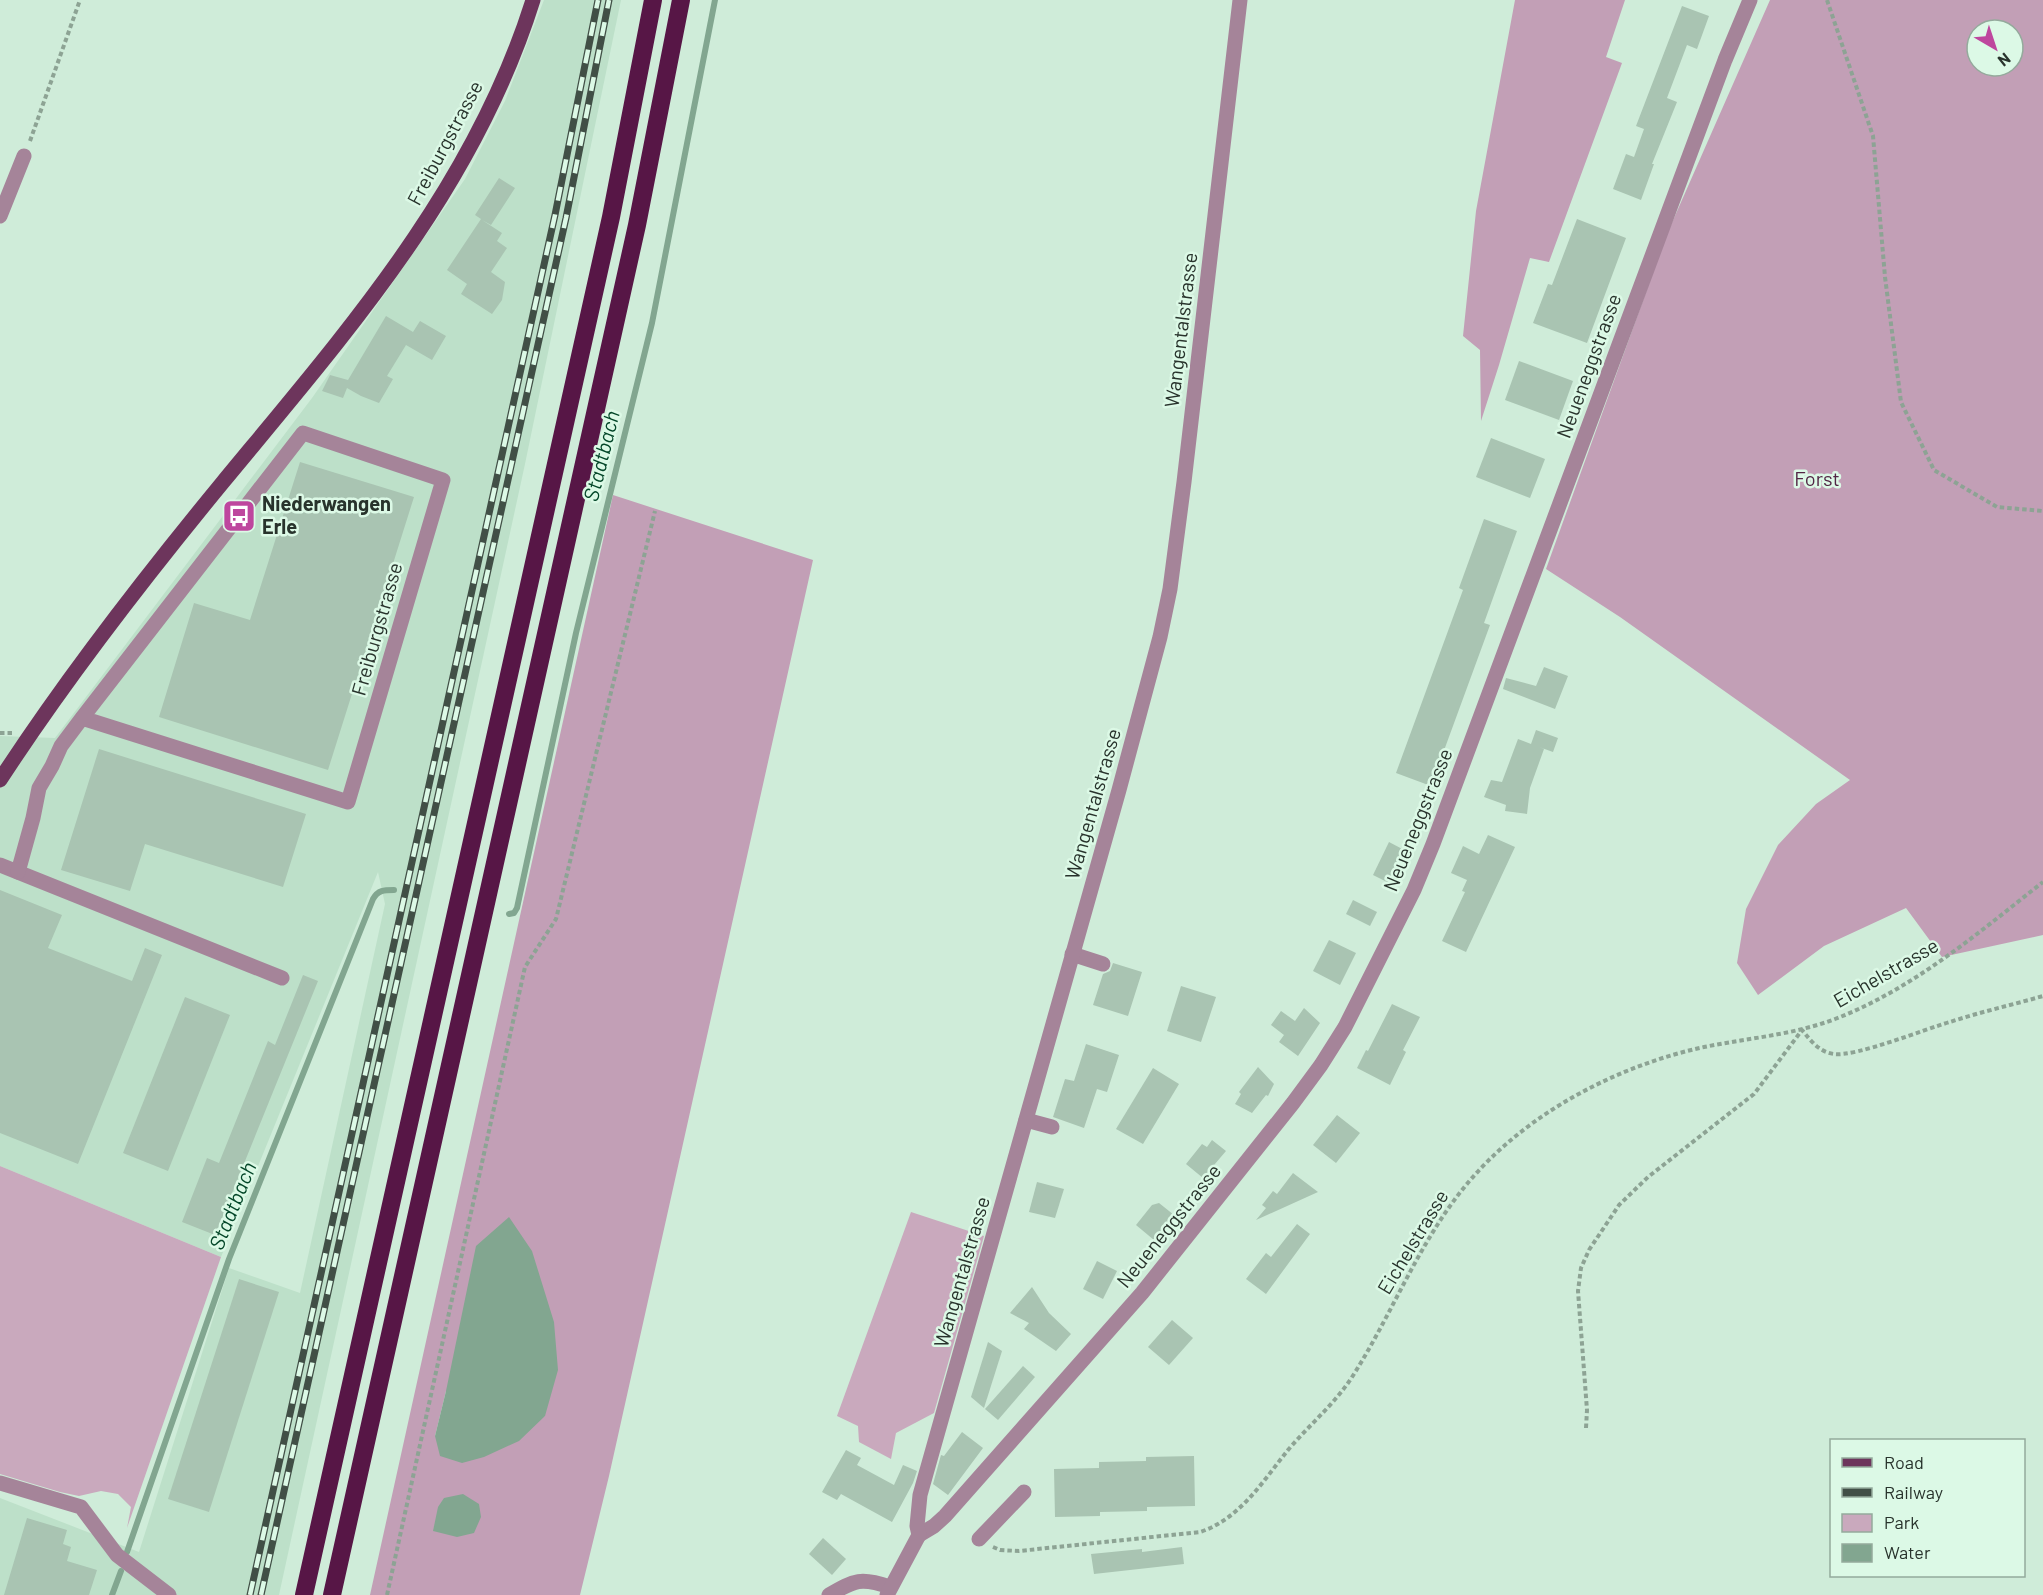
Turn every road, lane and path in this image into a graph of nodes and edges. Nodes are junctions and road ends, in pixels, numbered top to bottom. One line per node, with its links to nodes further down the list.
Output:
1 (80, 0): 8 (path)
2 (533, 0): 13 (main road, Freiburgstrasse)
3 (653, 0): 31 (highway)
4 (681, 0): 32 (highway)
5 (1240, 0): 17 (street, Wangentalstrasse)
6 (1750, 0): 27 (street, Neueneggstrasse)
7 (1827, 0): 11 (path)
8 (24, 156): 9 (street)
9 (0, 216)
10 (656, 511): 33 (path)
11 (2043, 511)
12 (82, 718): 12 (street, Freiburgstrasse); 15 (street, Freiburgstrasse)
13 (0, 780)
14 (0, 865): 15 (street)
15 (18, 873): 19 (street)
16 (2043, 882): 21 (path, Eichelstrasse)
17 (1072, 954): 18 (street); 22 (street, Wangentalstrasse)
18 (1103, 964)
19 (282, 978)
20 (2043, 996): 21 (path)
21 (1802, 1030): 24 (path); 28 (path, Eichelstrasse)
22 (1026, 1119): 23 (street); 27 (street, Wangentalstrasse)
23 (1052, 1127)
24 (1586, 1428)
25 (0, 1483): 30 (street)
26 (1024, 1492): 28 (street)
27 (919, 1535): 29 (street, Wangentalstrasse)
28 (979, 1539)
29 (889, 1591): 34 (street)
30 (169, 1595)
31 (304, 1595)
32 (332, 1595)
33 (387, 1595)
34 (828, 1595)

